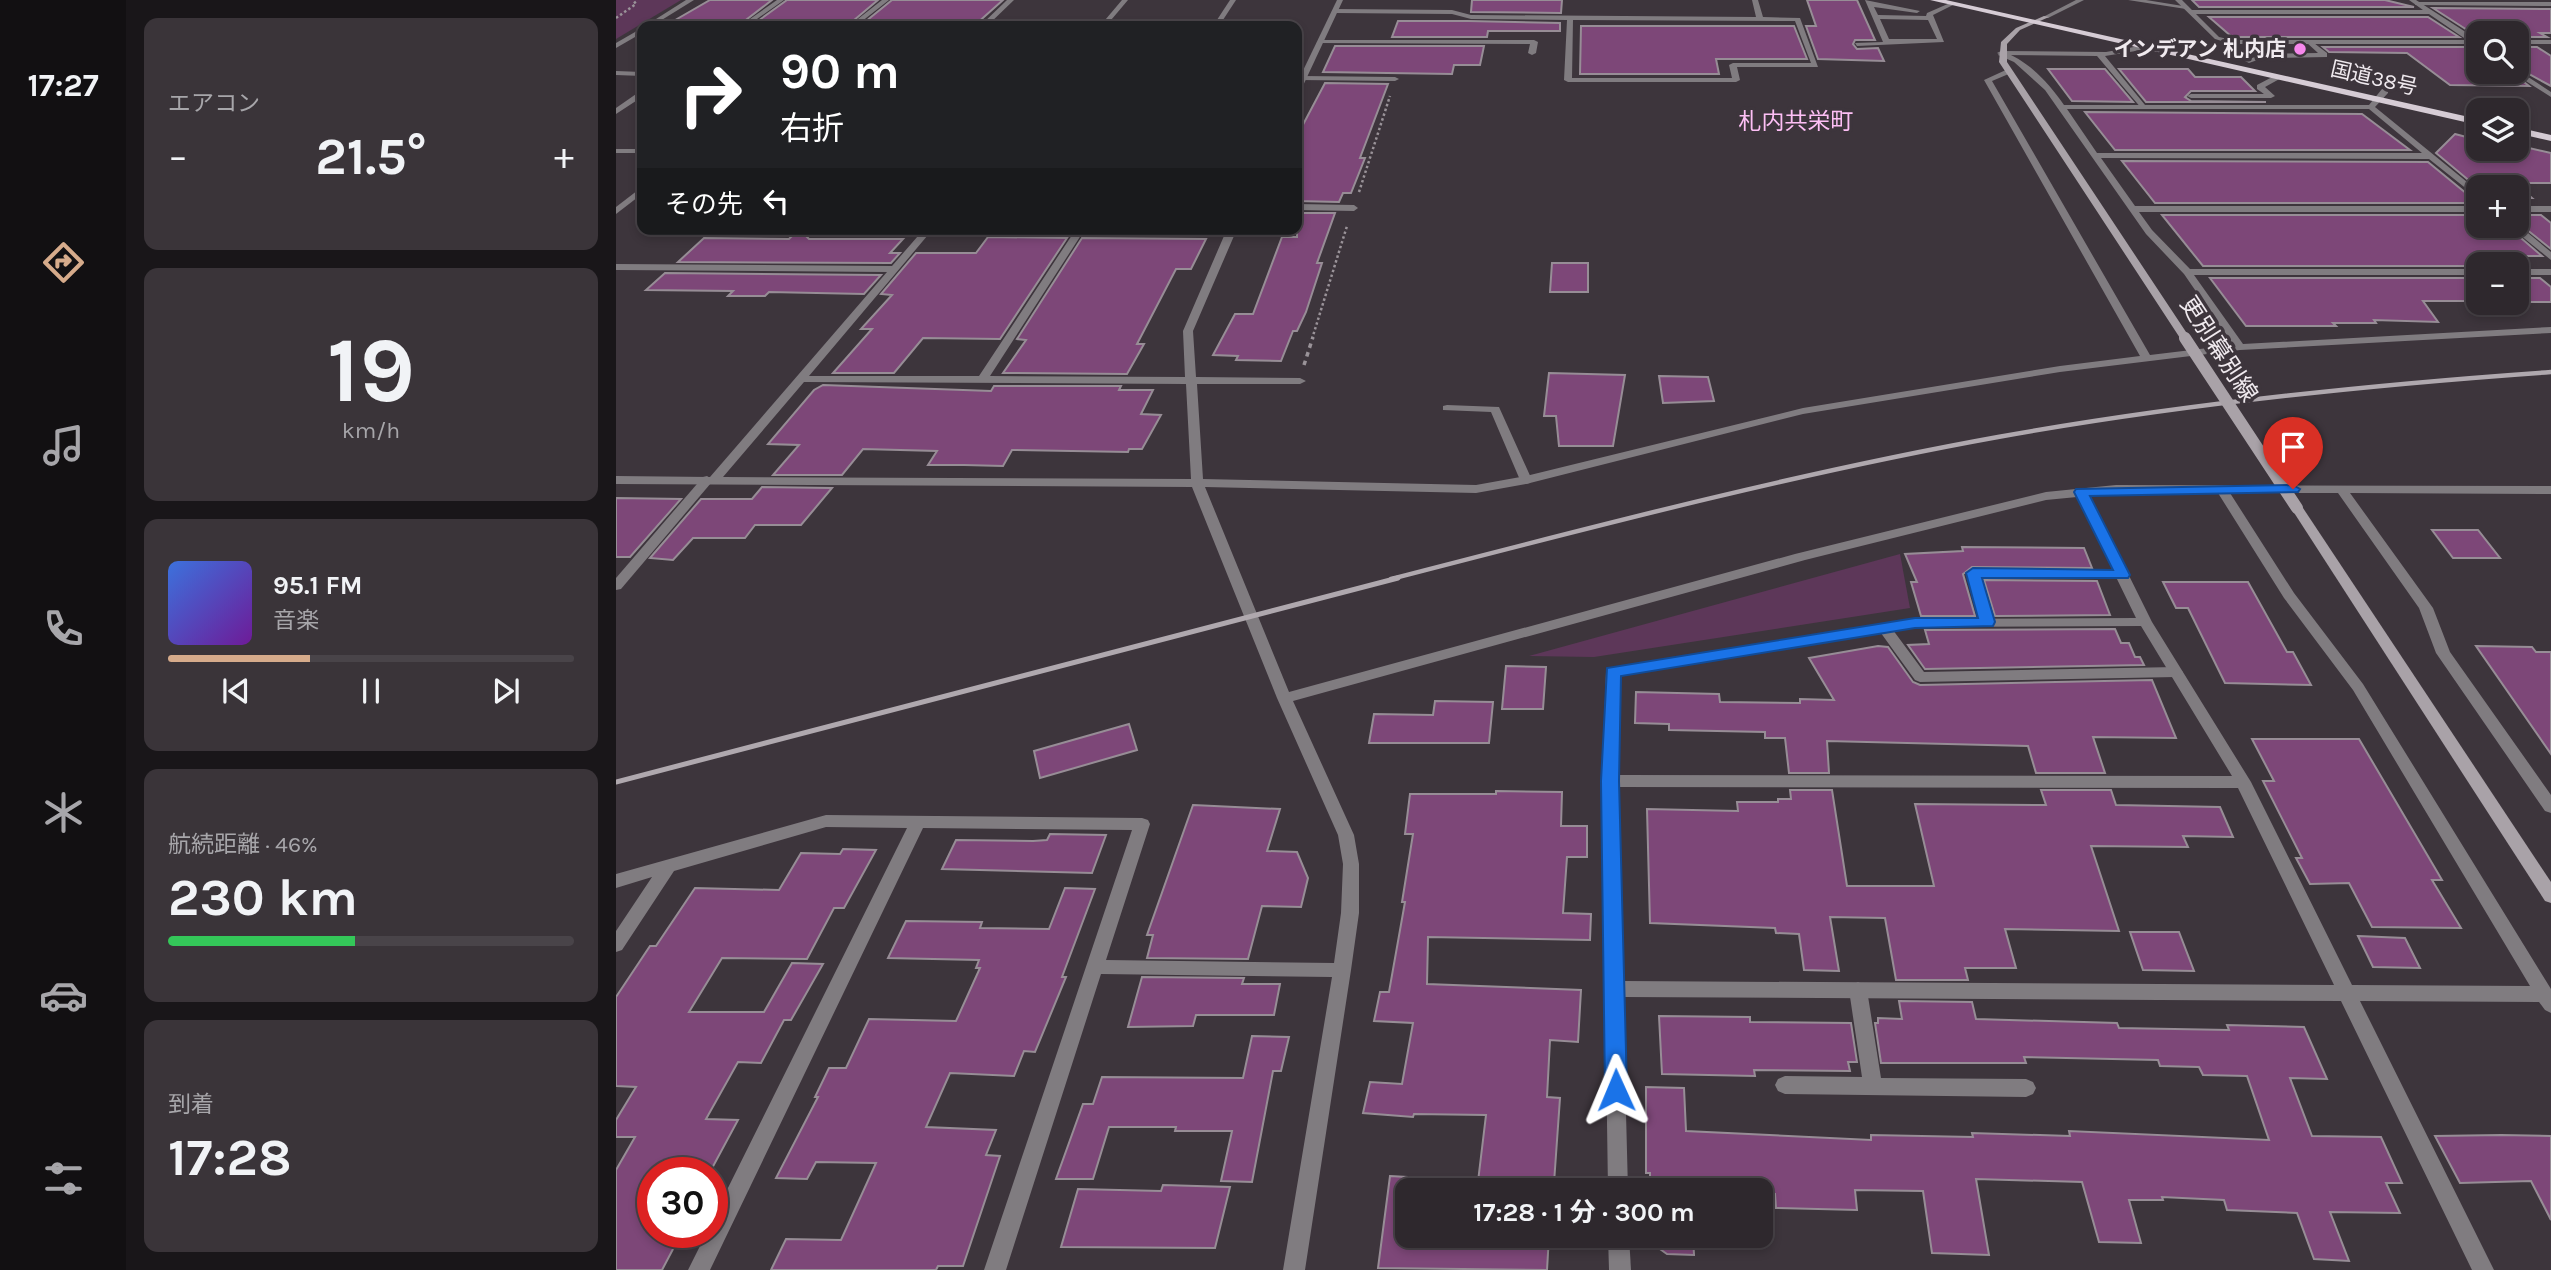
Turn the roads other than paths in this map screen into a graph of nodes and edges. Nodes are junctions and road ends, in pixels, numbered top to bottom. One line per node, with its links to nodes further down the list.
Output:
1 (691, 0): 28 (street)
2 (781, 0): 29 (street)
3 (886, 0): 30 (street)
4 (1011, 0): 31 (street)
5 (1125, 0): 32 (street)
6 (1233, 0): 33 (street)
7 (1340, 0): 20 (street)
8 (1755, 0): 27 (street)
9 (1934, 0): 17 (highway, 国道38号)
10 (1971, 0): 25 (highway, 国道38号)
11 (2081, 0): 25 (street)
12 (2131, 0): 19 (street)
13 (2178, 0): 19 (street)
14 (2295, 0): 21 (street)
15 (1869, 2): 23 (street); 24 (street)
16 (2415, 2): 18 (street); 22 (street)
17 (1952, 4): 23 (street); 34 (highway, 国道38号)
18 (2551, 5)
19 (2188, 9): 21 (street); 39 (street)
20 (1335, 11): 26 (street); 38 (street)
21 (2310, 12): 22 (street)
22 (2430, 12): 36 (street)
23 (1929, 16): 24 (street); 37 (street)
24 (1876, 17): 37 (street)
25 (2046, 17): 34 (main road); 49 (highway, 国道38号)
26 (1570, 18): 27 (street); 27 (street)
27 (1760, 19)
28 (656, 21)
29 (750, 21)
30 (859, 21)
31 (988, 21)
32 (1107, 21)
33 (1219, 21)
34 (2033, 22): 45 (highway, 国道38号); 47 (main road)
35 (637, 33): 44 (street)
36 (2466, 36)
37 (1886, 41): 43 (street)
38 (1320, 42): 46 (street); 53 (street)
39 (2310, 42): 40 (street); 49 (street)
40 (2466, 43)
41 (2529, 43): 42 (street)
42 (2551, 43)
43 (1857, 44)
44 (616, 46)
45 (2145, 47): 48 (street); 55 (highway, 国道38号)
46 (1532, 52)
47 (2000, 53): 48 (street); 50 (main road, 更別幕別線); 63 (street)
48 (2099, 54): 64 (street)
49 (2249, 61): 62 (highway, 国道38号)
50 (2008, 71): 100 (street); 127 (main road, 更別幕別線, bridge)
51 (616, 74): 52 (street)
52 (637, 74)
53 (1302, 74)
54 (1302, 76): 56 (street)
55 (2279, 77): 60 (street); 62 (highway, 国道38号)
56 (1395, 79)
57 (2529, 80): 59 (street)
58 (2183, 87): 60 (street)
59 (2551, 95)
60 (2191, 96): 65 (street)
61 (637, 97): 67 (street)
62 (2378, 99): 65 (street); 66 (highway, 国道38号); 68 (highway, 国道38号); 76 (street)
63 (2063, 107): 64 (street); 75 (street)
64 (2142, 107): 65 (street)
65 (2201, 107)
66 (2466, 110)
67 (616, 112)
68 (2466, 118)
69 (2529, 123): 70 (highway)
70 (2551, 127)
71 (2529, 133): 72 (highway)
72 (2551, 138)
73 (616, 151): 74 (street)
74 (637, 151)
75 (2095, 155): 76 (street); 83 (street)
76 (2431, 156): 77 (street)
77 (2466, 185)
78 (637, 194): 80 (street)
79 (637, 205): 80 (street)
80 (618, 207)
81 (1302, 207): 82 (street)
82 (1354, 208)
83 (2134, 209): 84 (street); 94 (street)
84 (2466, 209)
85 (2529, 209): 86 (street)
86 (2551, 209)
87 (924, 235): 93 (street)
88 (1077, 235): 102 (street)
89 (1229, 235): 103 (street)
90 (2528, 238): 91 (street)
91 (2551, 257)
92 (616, 267): 93 (street)
93 (895, 269): 101 (street)
94 (2187, 272): 95 (street); 99 (street)
95 (2466, 272)
96 (2529, 272): 97 (street)
97 (2551, 272)
98 (2551, 330): 99 (street)
99 (2240, 346): 100 (street)
100 (2147, 358): 108 (street)
101 (801, 379): 102 (street); 107 (street)
102 (982, 380): 103 (street)
103 (1191, 380): 104 (street); 109 (street)
104 (1300, 381)
105 (1447, 408): 108 (street)
106 (616, 480): 107 (street)
107 (711, 480): 109 (street); 115 (street)
108 (1525, 480): 109 (street)
109 (1197, 483): 120 (street)
110 (2221, 488): 111 (street); 113 (street); 134 (street)
111 (2341, 489): 112 (street); 123 (street)
112 (2551, 490)
113 (2081, 492): 114 (street); 120 (street)
114 (2122, 575): 116 (street); 117 (street)
115 (616, 586)
116 (1987, 622): 117 (street); 118 (street)
117 (2146, 622): 119 (street)
118 (1885, 629): 119 (street); 121 (street)
119 (2176, 672): 122 (street)
120 (1284, 698): 130 (street)
121 (1610, 781): 122 (street); 131 (street)
122 (2243, 782): 133 (street)
123 (2551, 807)
124 (918, 822): 125 (street); 129 (street); 140 (street)
125 (668, 866): 126 (street); 128 (street)
126 (616, 881)
127 (2551, 896)
128 (616, 945)
129 (1095, 967): 130 (street); 141 (street)
130 (1342, 970): 142 (street)
131 (1614, 989): 132 (street); 138 (street)
132 (1858, 990): 133 (street); 136 (street)
133 (2346, 993): 134 (street); 144 (street)
134 (2548, 1000)
135 (1785, 1085): 136 (street)
136 (1873, 1086): 137 (street)
137 (2026, 1088)
138 (1618, 1178)
139 (1619, 1248): 143 (street)
140 (699, 1270)
141 (995, 1270)
142 (1294, 1270)
143 (1620, 1270)
144 (2483, 1270)

